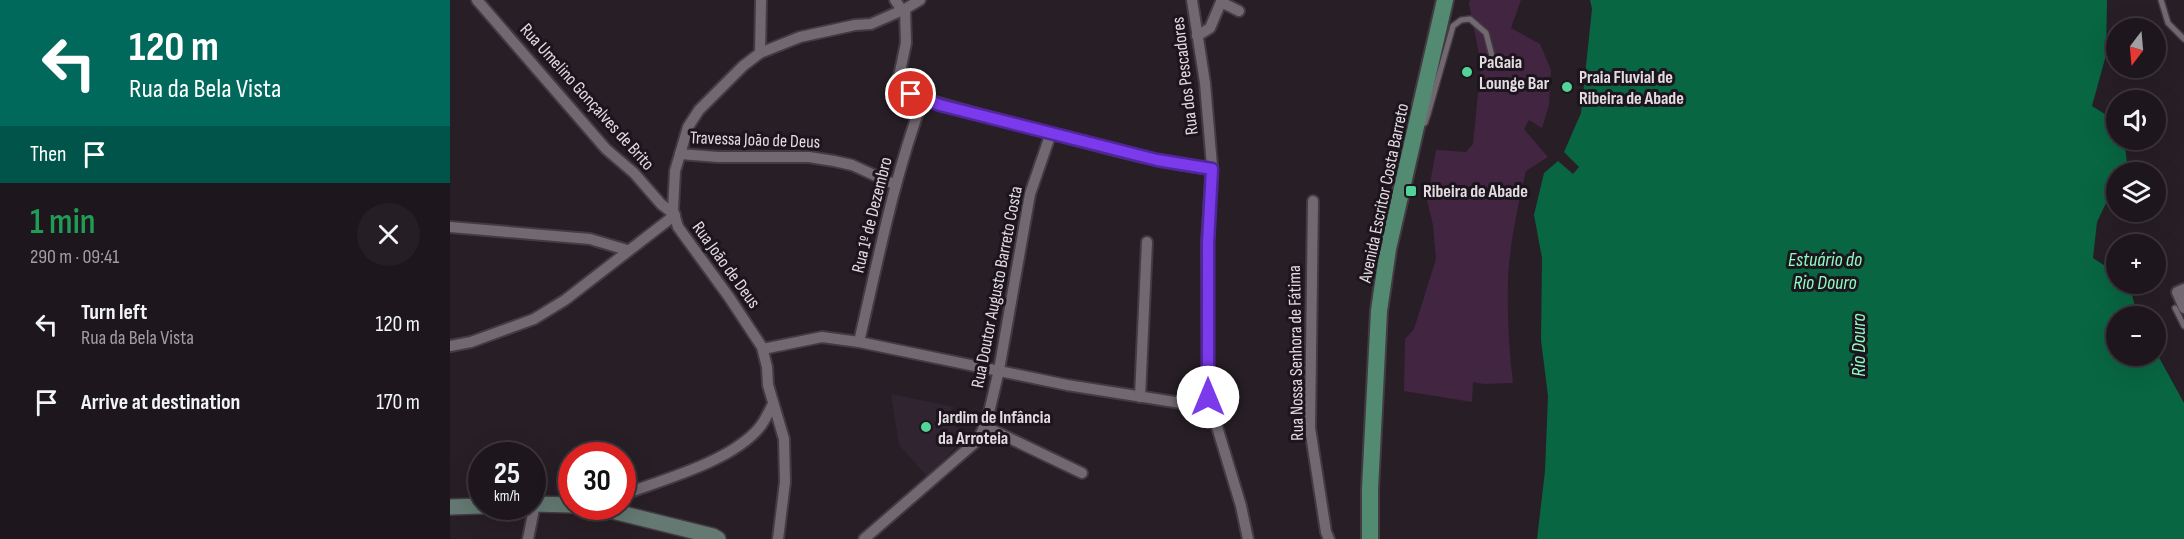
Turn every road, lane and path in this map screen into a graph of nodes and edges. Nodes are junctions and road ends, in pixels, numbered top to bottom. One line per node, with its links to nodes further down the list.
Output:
1 (477, 0): 21 (street, Rua Umelino Gonçalves de Brito)
2 (761, 0): 12 (street)
3 (895, 0): 8 (street)
4 (920, 0): 8 (street, Rua João de Deus)
5 (1192, 0): 10 (street, Rua dos Pescadores)
6 (1445, 0): 15 (main road, Avenida Escritor Costa Barreto)
7 (2161, 0): 11 (lane)
8 (904, 10): 12 (street, Rua João de Deus); 14 (street)
9 (1239, 11): 10 (street)
10 (1197, 36): 18 (street, Rua dos Pescadores)
11 (2184, 39)
12 (760, 54): 17 (street, Rua João de Deus)
13 (1493, 60): 15 (lane)
14 (923, 99): 16 (street); 19 (street, Rua 1º de Dezembro)
15 (1417, 127): 48 (main road, Avenida Escritor Costa Barreto)
16 (1051, 133): 18 (street); 31 (street, Rua Doutor Augusto Barreto Costa)
17 (680, 154): 19 (street, Travessa João de Deus); 21 (street, Rua João de Deus)
18 (1212, 169): 46 (street, Rua dos Pescadores)
19 (896, 184): 28 (street, Rua 1º de Dezembro)
20 (1313, 201): 47 (street, Rua Nossa Senhora de Fátima)
21 (675, 215): 24 (street); 30 (street, Rua João de Deus)
22 (450, 226): 24 (street)
23 (1147, 242): 32 (street)
24 (627, 250): 29 (street)
25 (2181, 290): 26 (street)
26 (2179, 308): 27 (lane)
27 (2184, 326)
28 (859, 342): 30 (street); 31 (street)
29 (450, 346)
30 (763, 349): 33 (street, Rua João de Deus)
31 (999, 370): 32 (street); 35 (street, Rua Doutor Augusto Barreto Costa)
32 (1140, 397): 34 (street)
33 (773, 404): 37 (street); 44 (street, Rua João de Deus)
34 (1200, 406)
35 (984, 426): 36 (street); 45 (street, Rua Doutor Augusto Barreto Costa)
36 (1082, 473)
37 (636, 490)
38 (451, 505): 39 (street)
39 (468, 506)
40 (636, 517): 43 (street)
41 (531, 520): 42 (street)
42 (528, 539)
43 (718, 539)
44 (778, 539)
45 (864, 539)
46 (1248, 539)
47 (1329, 539)
48 (1370, 539)

